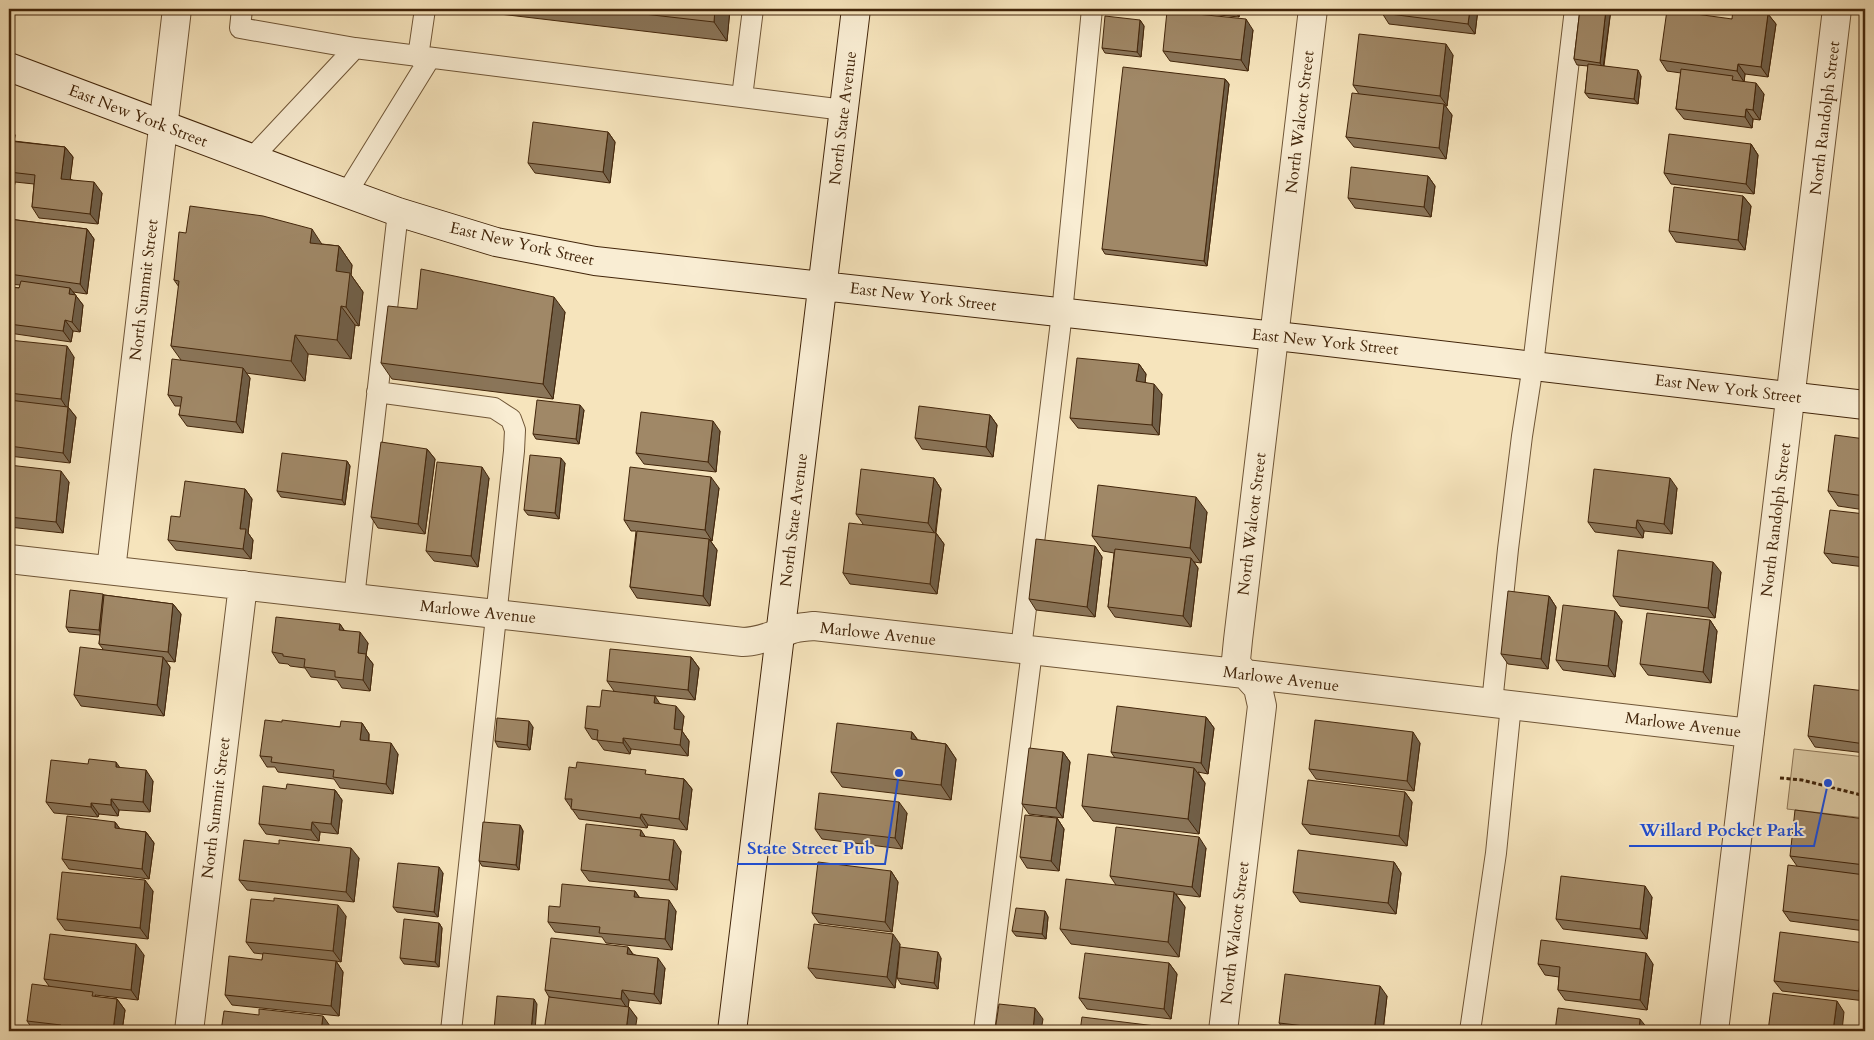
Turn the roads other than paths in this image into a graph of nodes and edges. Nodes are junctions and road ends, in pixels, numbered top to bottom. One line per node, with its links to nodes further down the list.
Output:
1 (177, 9): 15 (street, North Summit Street)
2 (242, 9): 10 (lane)
3 (425, 9): 11 (lane)
4 (753, 9): 13 (lane)
5 (856, 9): 14 (street, North State Avenue)
6 (1092, 9): 20 (lane)
7 (1313, 9): 21 (street, North Walcott Street)
8 (1575, 9): 22 (lane)
9 (1837, 9): 24 (street, North Randolph Street)
10 (355, 48): 11 (lane); 16 (lane)
11 (424, 57): 13 (lane); 17 (lane)
12 (9, 67): 15 (street, East New York Street)
13 (742, 97): 14 (lane)
14 (844, 110): 19 (street, North State Avenue)
15 (164, 126): 16 (street, East New York Street); 27 (street, North Summit Street)
16 (252, 158): 17 (street, East New York Street)
17 (346, 194): 18 (street, East New York Street)
18 (398, 212): 19 (street, East New York Street); 23 (lane)
19 (823, 286): 20 (street, East New York Street); 31 (street, North State Avenue)
20 (1062, 313): 21 (street, East New York Street); 32 (lane)
21 (1274, 336): 22 (street, East New York Street); 33 (street, North Walcott Street)
22 (1533, 365): 24 (street, East New York Street); 34 (lane)
23 (378, 392): 29 (lane); 30 (lane)
24 (1790, 397): 25 (street, East New York Street); 35 (street, North Randolph Street)
25 (1865, 405)
26 (9, 559): 27 (street, Marlowe Avenue)
27 (112, 570): 28 (street, Marlowe Avenue)
28 (243, 586): 29 (street, Marlowe Avenue); 36 (street, North Summit Street)
29 (354, 598): 30 (street, Marlowe Avenue)
30 (496, 614): 31 (street, Marlowe Avenue); 37 (lane)
31 (780, 634): 32 (street, Marlowe Avenue); 38 (street, North State Avenue)
32 (1027, 650): 33 (street, Marlowe Avenue); 39 (lane)
33 (1245, 674): 34 (street, Marlowe Avenue); 40 (street, North Walcott Street)
34 (1502, 704): 35 (street, Marlowe Avenue); 41 (lane)
35 (1750, 733): 42 (street, North Randolph Street)
36 (189, 1031)
37 (452, 1031)
38 (732, 1031)
39 (984, 1031)
40 (1223, 1031)
41 (1470, 1031)
42 (1714, 1031)

